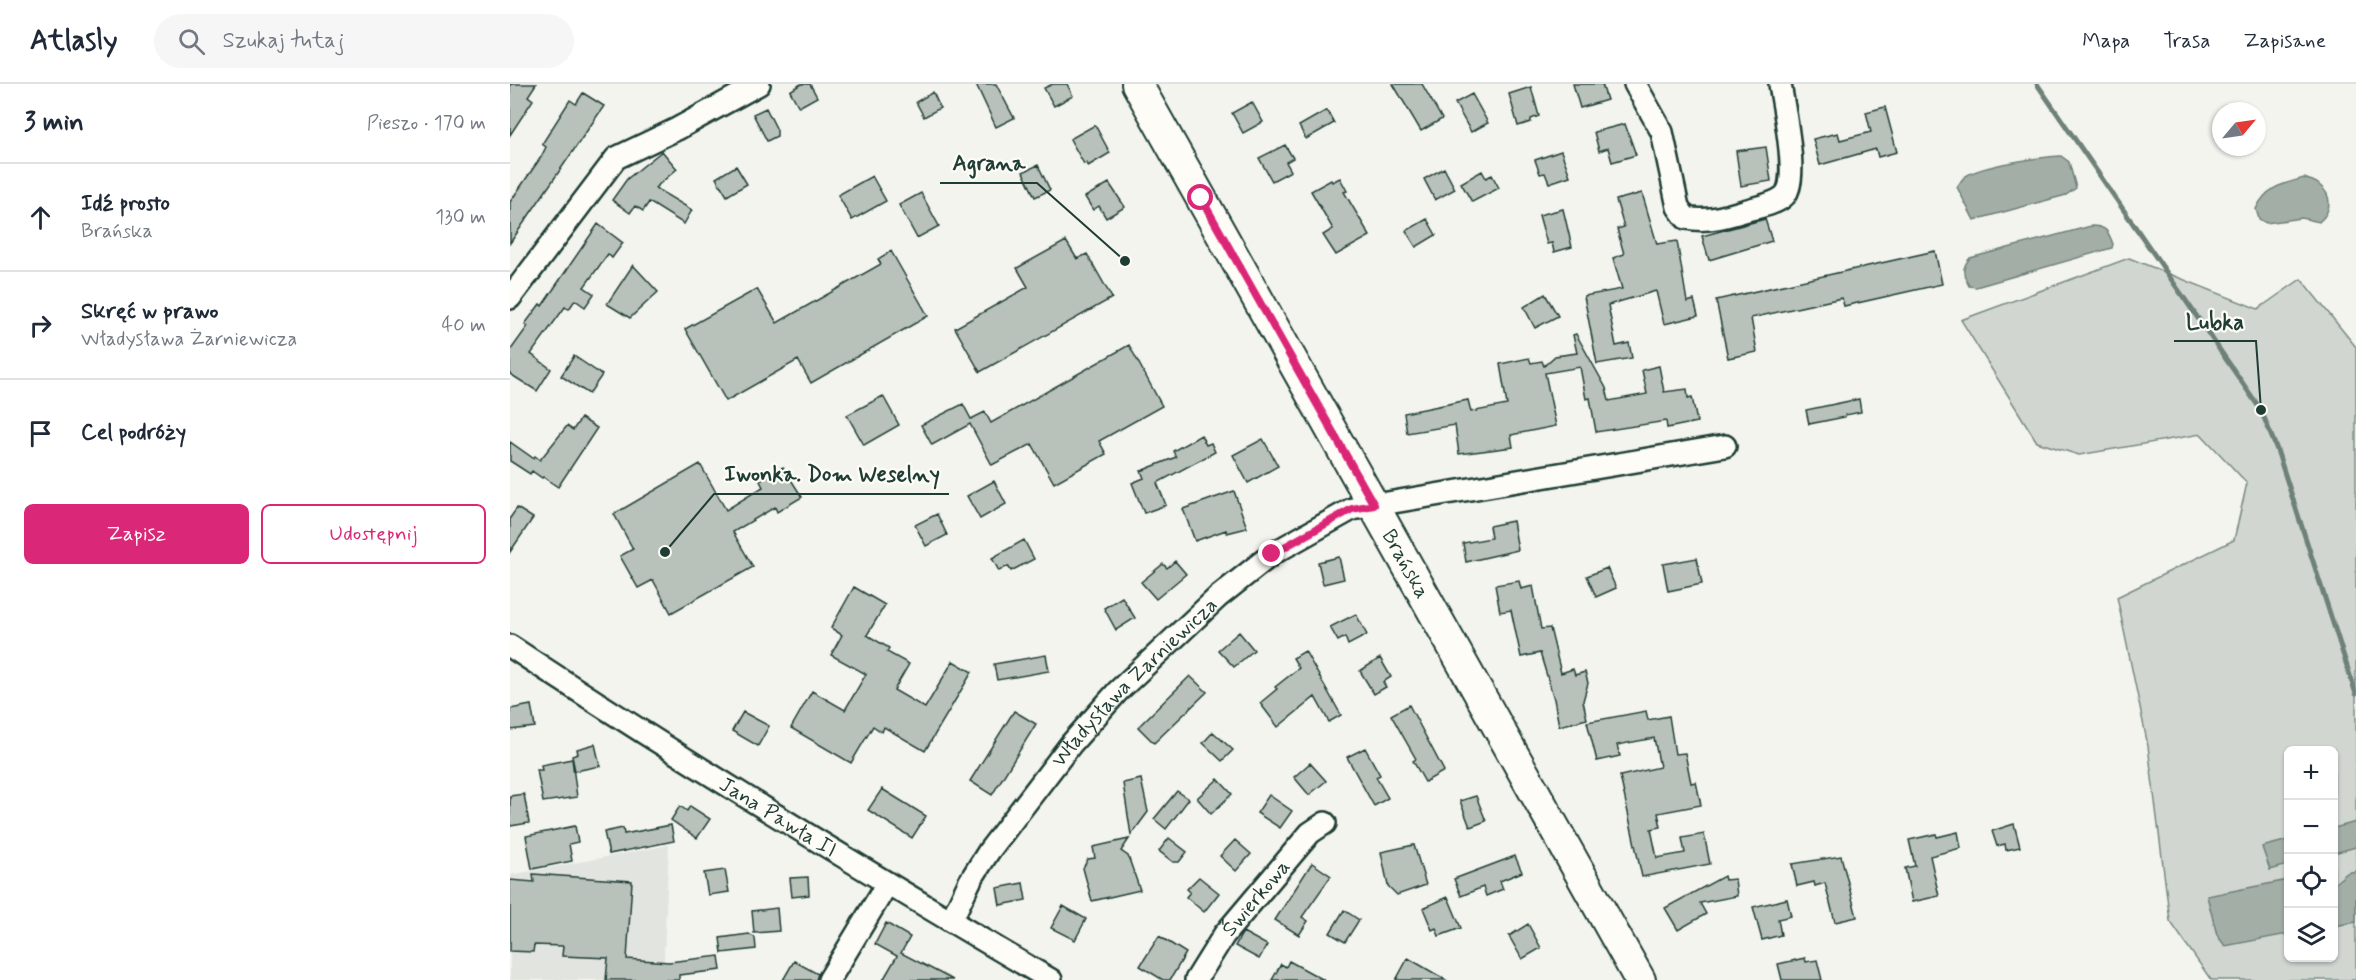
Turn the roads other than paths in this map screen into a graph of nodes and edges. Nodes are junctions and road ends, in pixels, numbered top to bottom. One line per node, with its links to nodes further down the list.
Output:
1 (759, 84): 5 (street)
2 (1137, 84): 7 (street, Brańska)
3 (1635, 84): 4 (street)
4 (1780, 84)
5 (510, 298)
6 (1725, 446): 7 (street, Władysława Żarniewicza)
7 (1374, 505): 11 (street, Władysława Żarniewicza); 15 (street, Brańska)
8 (510, 646): 10 (street, Jana Pawła II)
9 (1325, 823): 14 (street, Świerkowa)
10 (887, 884): 11 (street, Jana Pawła II); 12 (street)
11 (951, 921): 13 (street, Jana Pawła II)
12 (829, 980)
13 (1051, 980)
14 (1196, 980)
15 (1640, 980)

